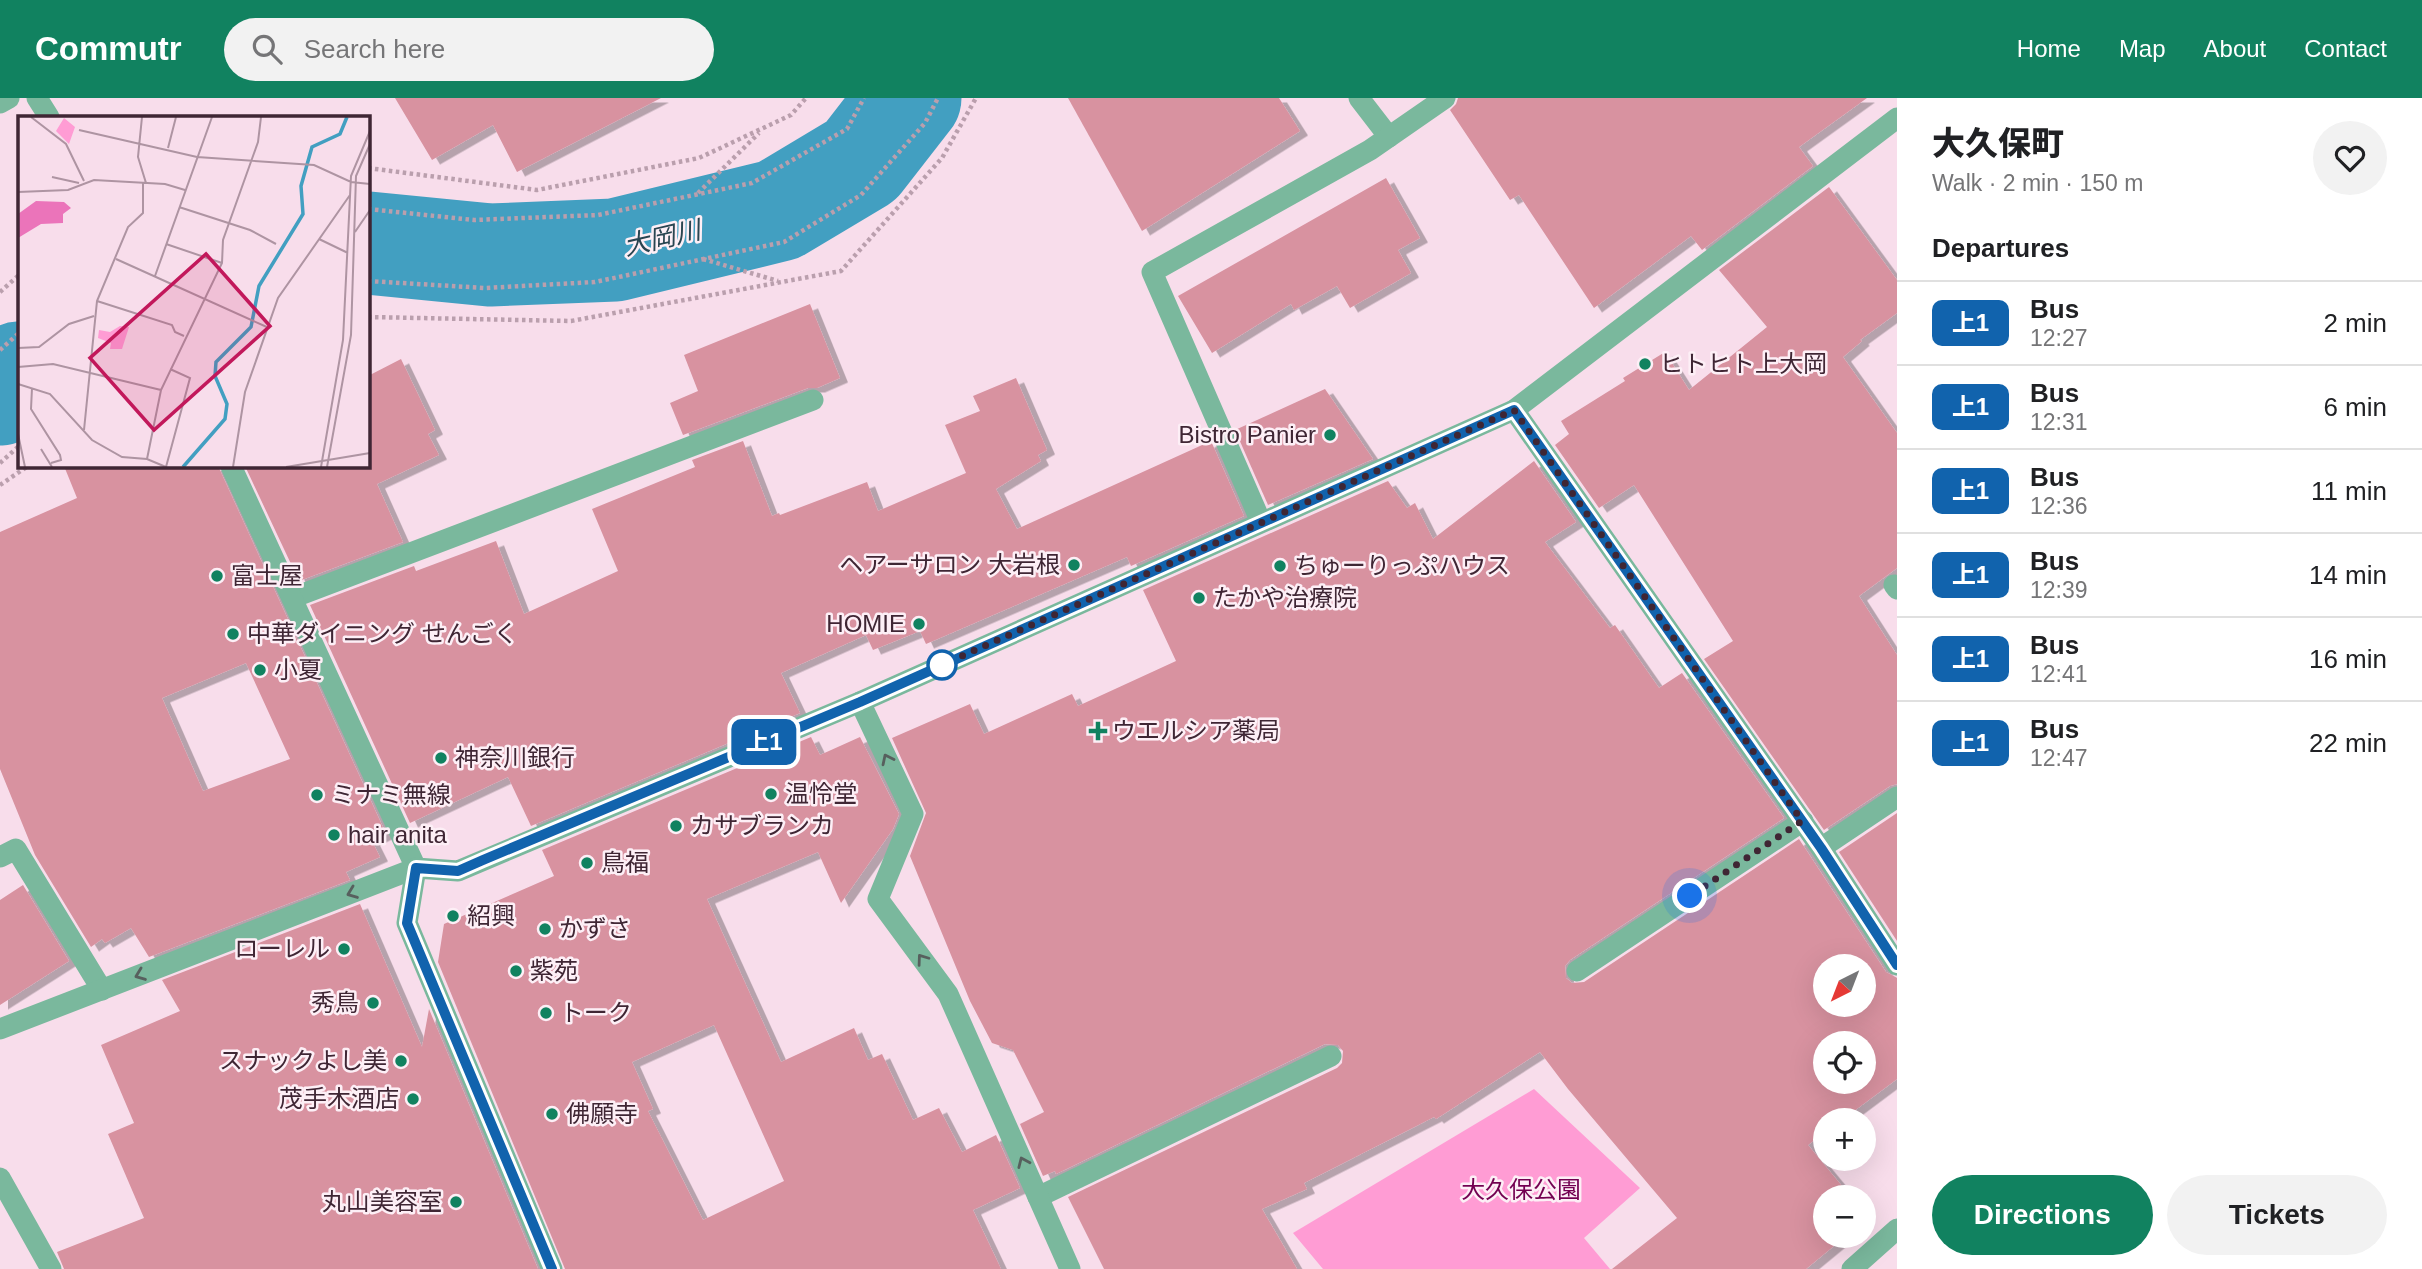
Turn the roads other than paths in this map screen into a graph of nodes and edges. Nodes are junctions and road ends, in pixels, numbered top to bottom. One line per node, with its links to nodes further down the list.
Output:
1 (9, 98): 5 (street)
2 (37, 98): 6 (street)
3 (1359, 98): 8 (street)
4 (1444, 98): 8 (street)
5 (0, 103)
6 (48, 116)
7 (1897, 118): 10 (street)
8 (1389, 137): 12 (street)
9 (813, 400): 13 (street)
10 (1514, 410): 12 (street); 16 (street)
11 (231, 467): 13 (street)
12 (1261, 522): 14 (street)
13 (292, 598): 19 (street)
14 (860, 702): 19 (street); 26 (street, one-way to 14)
15 (1897, 797): 17 (street)
16 (1802, 821): 17 (street); 21 (street)
17 (1821, 848): 20 (street)
18 (0, 857): 22 (street)
19 (416, 868): 22 (street, one-way to 22); 29 (street)
20 (1897, 965)
21 (1577, 971)
22 (103, 990): 23 (street)
23 (0, 1029)
24 (1331, 1056): 26 (street)
25 (0, 1178): 28 (street)
26 (1038, 1197): 30 (street)
27 (1897, 1229): 31 (street)
28 (51, 1269)
29 (552, 1269)
30 (1070, 1269)
31 (1852, 1269)

